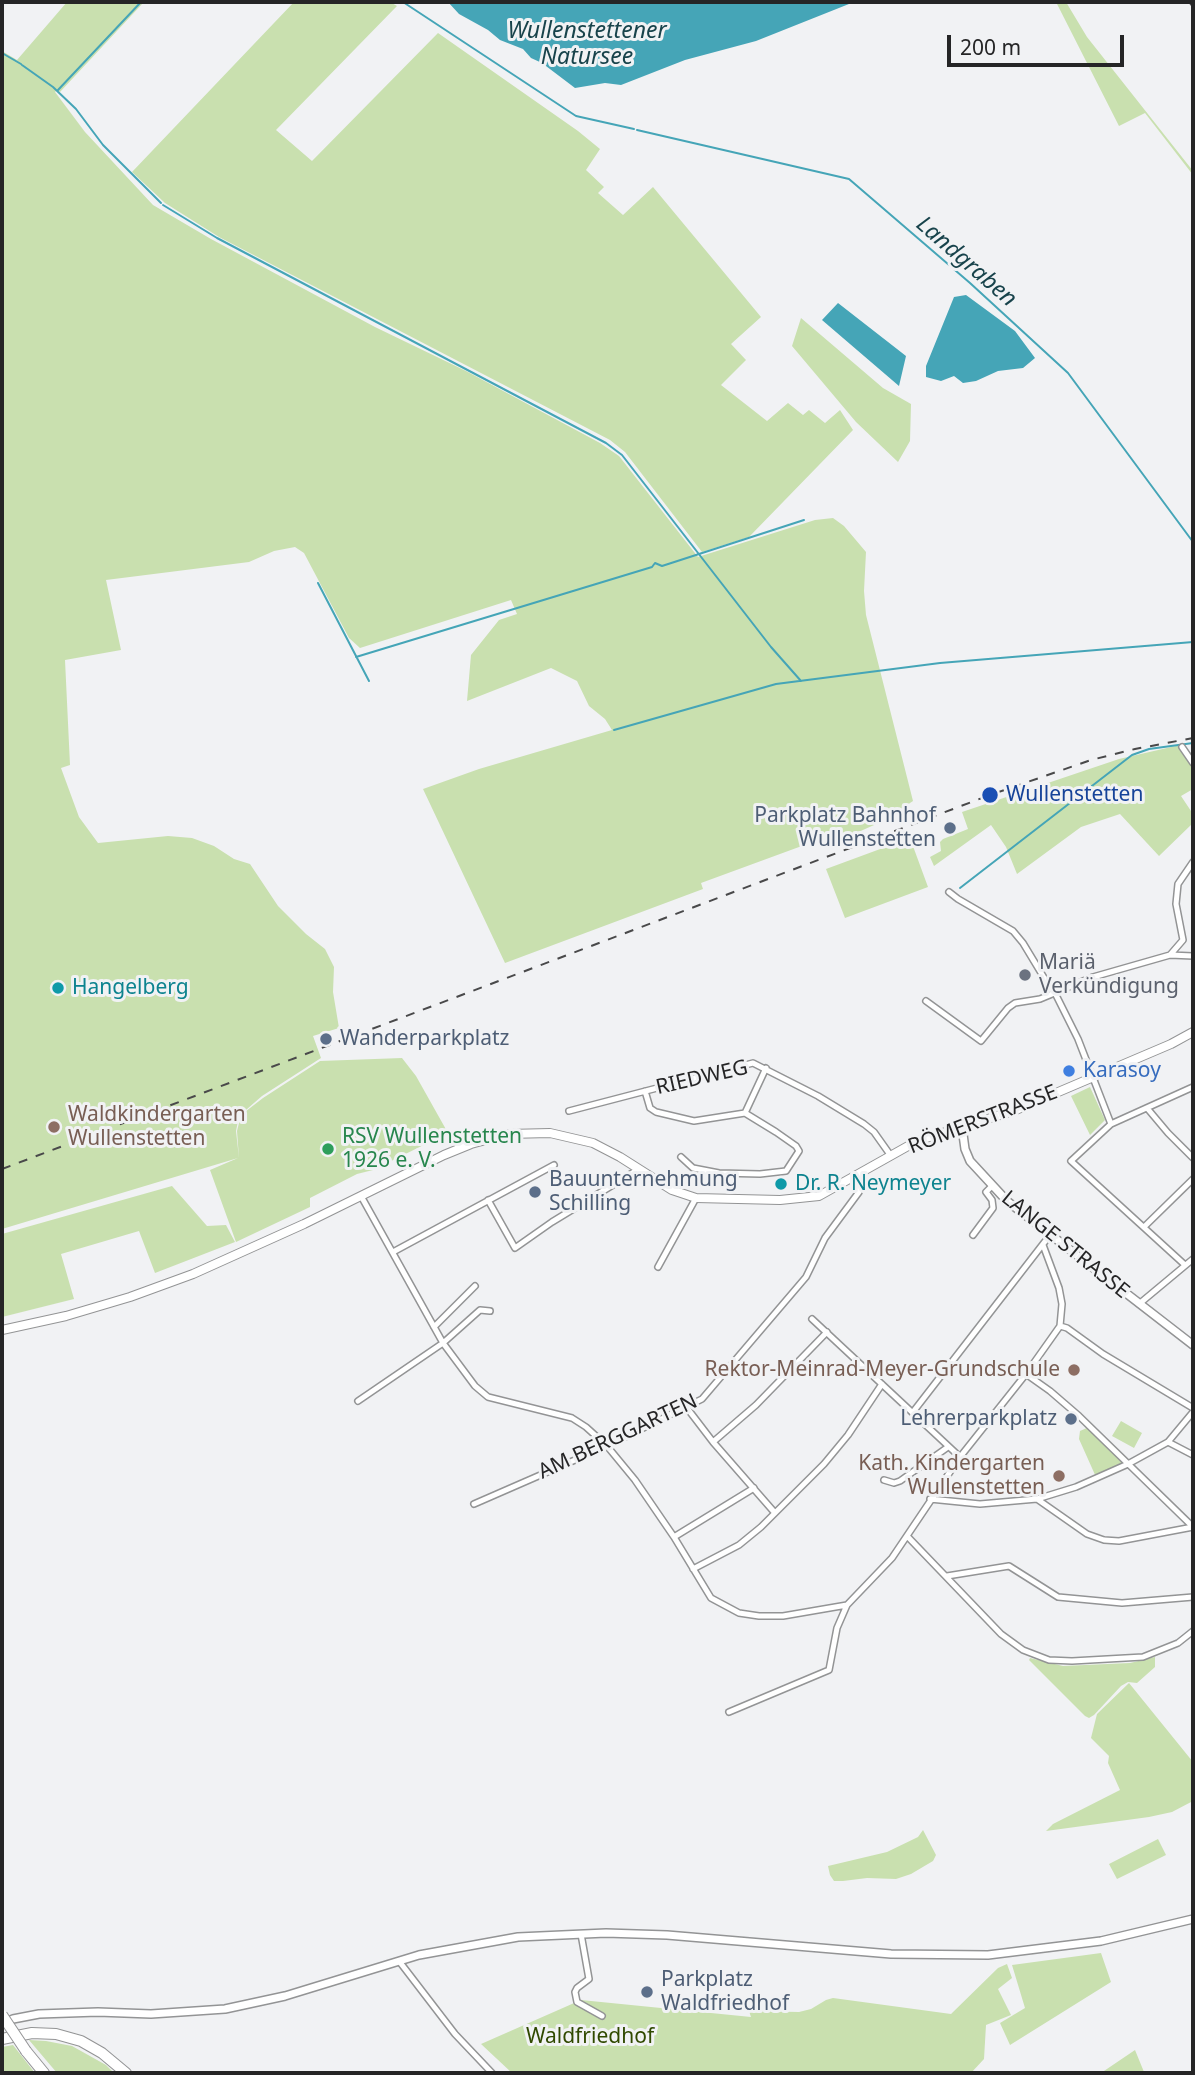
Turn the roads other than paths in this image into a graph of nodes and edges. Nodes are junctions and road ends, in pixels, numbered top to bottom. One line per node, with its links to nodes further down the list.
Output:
1 (1182, 747): 2 (street)
2 (1193, 763)
3 (1193, 862): 5 (street)
4 (949, 892): 7 (street)
5 (1170, 955): 6 (street); 7 (street)
6 (1193, 956)
7 (1055, 993): 8 (street); 11 (street)
8 (926, 1001)
9 (1193, 1032): 11 (main road, RÖMERSTRASSE)
10 (766, 1068): 13 (street, RIEDWEG); 16 (street); 19 (street, RIEDWEG)
11 (1094, 1077): 17 (street); 18 (main road, RÖMERSTRASSE)
12 (1193, 1087): 14 (street)
13 (645, 1090): 15 (street, RIEDWEG); 16 (street)
14 (1147, 1108): 17 (street); 21 (street)
15 (569, 1111)
16 (745, 1113): 20 (street)
17 (1111, 1124): 30 (street)
18 (962, 1127): 19 (main road, RÖMERSTRASSE); 26 (street, LANGE STRASSE)
19 (891, 1156): 24 (main road, RÖMERSTRASSE)
20 (681, 1157)
21 (1193, 1158)
22 (554, 1165): 29 (street)
23 (639, 1169): 27 (main road, RÖMERSTRASSE); 28 (main road, RÖMERSTRASSE); 29 (street)
24 (858, 1176): 28 (main road, RÖMERSTRASSE); 51 (street, AM BERGGARTEN)
25 (1193, 1179): 30 (street)
26 (992, 1186): 31 (street); 32 (street, LANGE STRASSE)
27 (361, 1196): 34 (street); 44 (main road, RÖMERSTRASSE)
28 (696, 1198): 37 (street)
29 (488, 1200): 34 (street)
30 (1144, 1227): 36 (street)
31 (973, 1235)
32 (1050, 1236): 33 (street); 39 (street, LANGE STRASSE)
33 (1043, 1245): 42 (street); 53 (street)
34 (393, 1252): 43 (street)
35 (1193, 1259): 36 (street)
36 (1185, 1265): 39 (street)
37 (658, 1267)
38 (475, 1286): 43 (street)
39 (1139, 1304): 47 (street, LANGE STRASSE)
40 (490, 1311): 46 (street)
41 (812, 1320): 45 (street)
42 (1060, 1326): 48 (street); 52 (street)
43 (434, 1327): 46 (street)
44 (2, 1330)
45 (827, 1332): 49 (street); 54 (street)
46 (443, 1343): 50 (street); 56 (street)
47 (1193, 1343)
48 (1026, 1374): 59 (street); 60 (street)
49 (882, 1384): 53 (street); 66 (street)
50 (358, 1401)
51 (687, 1408): 54 (street); 56 (street, AM BERGGARTEN)
52 (1193, 1410): 55 (street)
53 (913, 1412): 57 (street)
54 (713, 1442): 62 (street)
55 (1168, 1442): 58 (street); 60 (street)
56 (607, 1446): 65 (street, AM BERGGARTEN); 69 (street)
57 (948, 1447): 59 (street); 61 (street)
58 (1193, 1455)
59 (960, 1457): 63 (street)
60 (1128, 1464): 64 (street); 67 (street)
61 (884, 1480)
62 (754, 1488): 66 (street); 69 (street)
63 (930, 1499): 64 (street); 68 (street)
64 (1037, 1499): 67 (street)
65 (474, 1504)
66 (775, 1513): 70 (street)
67 (1193, 1527)
68 (907, 1536): 71 (street); 73 (street)
69 (674, 1537): 70 (street)
70 (693, 1569): 73 (street)
71 (947, 1576): 72 (street); 74 (street)
72 (1193, 1597)
73 (847, 1605): 75 (street)
74 (1193, 1631)
75 (729, 1712)
76 (1193, 1919): 77 (street)
77 (581, 1934): 78 (street); 80 (street)
78 (399, 1961): 81 (street); 85 (street)
79 (2, 2015): 83 (highway, bridge)
80 (602, 2016)
81 (2, 2024)
82 (2, 2039): 84 (highway)
83 (44, 2073)
84 (126, 2073)
85 (492, 2073)

